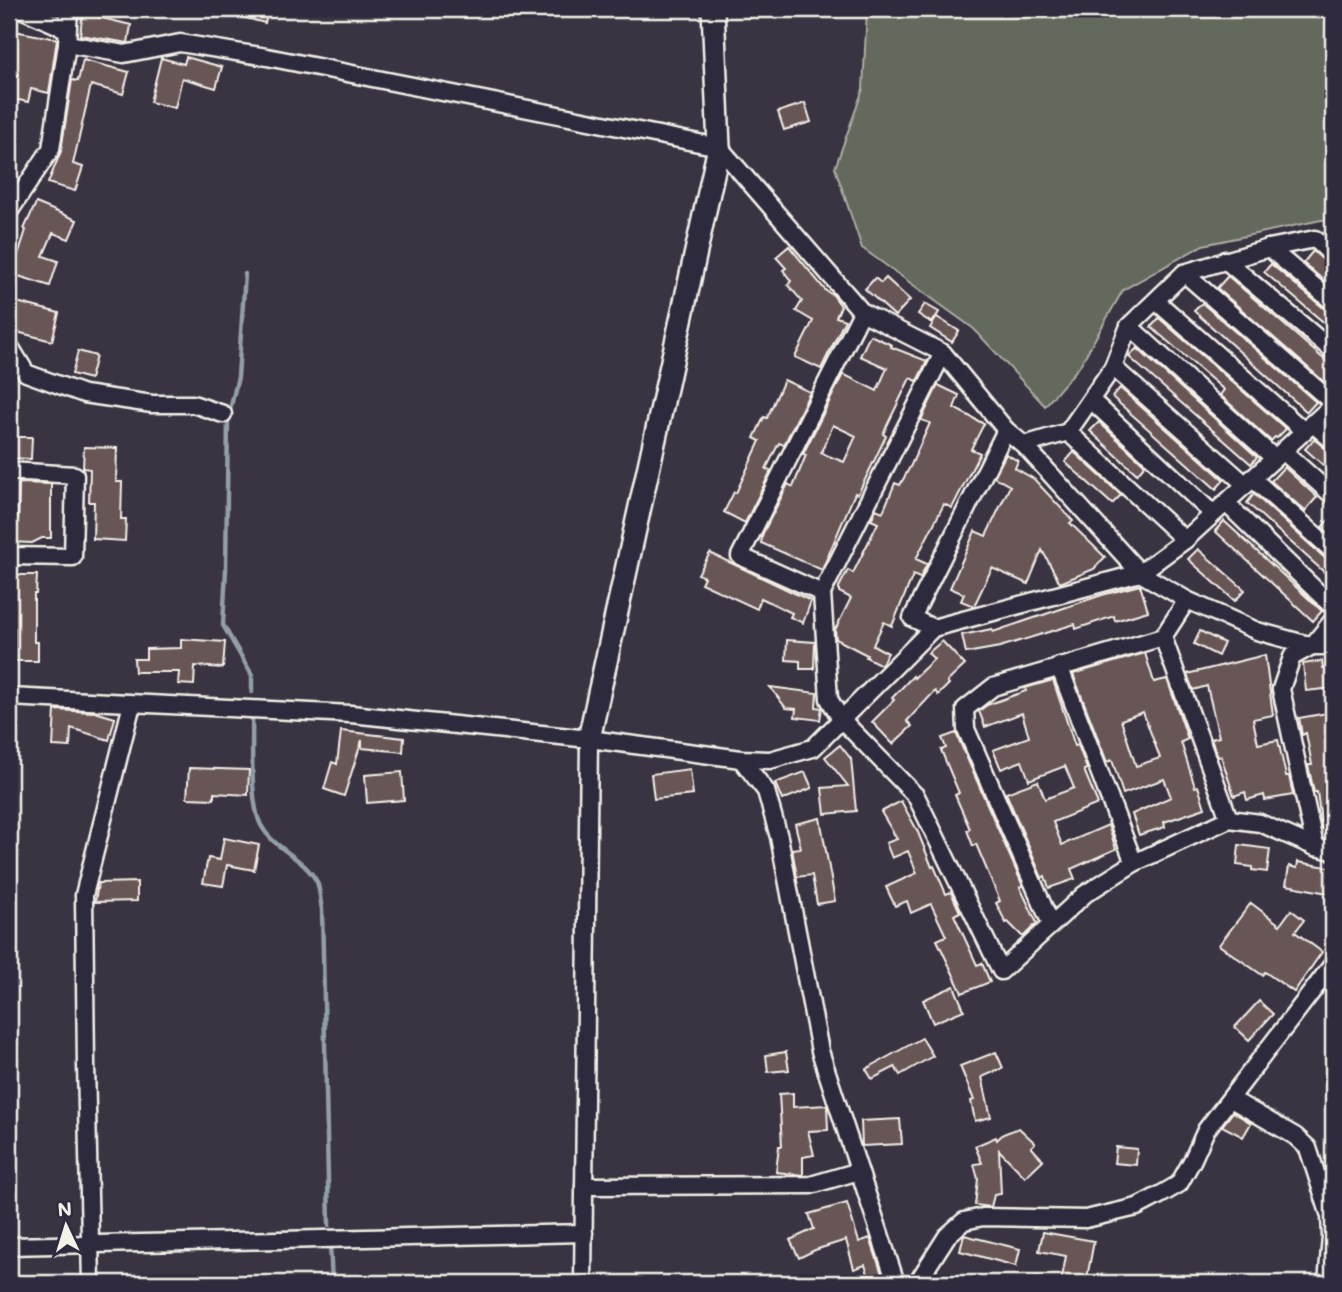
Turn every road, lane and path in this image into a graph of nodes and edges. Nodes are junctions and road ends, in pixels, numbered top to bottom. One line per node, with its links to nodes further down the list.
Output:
1 (21, 9): 4 (street)
2 (69, 9): 4 (street)
3 (713, 9): 5 (street)
4 (67, 36): 5 (street); 6 (street)
5 (719, 147): 13 (street); 48 (street)
6 (9, 212)
7 (1269, 248): 8 (street); 9 (street); 12 (street)
8 (1333, 256)
9 (1225, 260): 10 (street); 16 (street)
10 (1184, 273): 11 (street); 20 (street)
11 (1156, 301): 14 (street); 22 (street)
12 (1333, 302)
13 (862, 312): 17 (street); 36 (street)
14 (1129, 326): 18 (street); 27 (street)
15 (9, 345): 21 (street)
16 (1333, 351)
17 (943, 353): 23 (street); 36 (street)
18 (1113, 367): 19 (street); 29 (street)
19 (1091, 400): 24 (street); 31 (street)
20 (1333, 404): 22 (street)
21 (223, 414)
22 (1308, 427): 25 (street); 27 (street)
23 (1006, 429): 26 (street); 40 (street)
24 (1068, 432): 26 (street); 32 (street)
25 (1333, 441)
26 (1024, 445): 35 (street)
27 (1278, 455): 29 (street); 30 (street)
28 (9, 471): 34 (street)
29 (1249, 482): 31 (street); 33 (street)
30 (1333, 496)
31 (1220, 509): 32 (street); 38 (street)
32 (1185, 540): 35 (street)
33 (1333, 551)
34 (9, 556)
35 (1140, 573): 37 (street); 40 (street)
36 (822, 593): 47 (street)
37 (1187, 600): 41 (street); 42 (street)
38 (1333, 607)
39 (1333, 620): 42 (street)
40 (933, 628): 47 (street)
41 (1163, 638): 44 (street); 50 (street)
42 (1312, 646): 43 (street); 51 (street)
43 (1333, 646)
44 (1059, 666): 53 (street); 54 (street)
45 (9, 697): 46 (street)
46 (132, 704): 48 (street); 60 (street)
47 (842, 719): 49 (street); 54 (street)
48 (589, 738): 49 (street); 58 (street)
49 (741, 759): 57 (street)
50 (1229, 819): 51 (street); 53 (street)
51 (1315, 847): 52 (street)
52 (1333, 851)
53 (1134, 863): 54 (street)
54 (1051, 924)
55 (1333, 964): 56 (street)
56 (1231, 1099): 65 (street); 66 (street)
57 (859, 1171): 58 (street); 64 (street)
58 (584, 1186): 59 (street)
59 (584, 1233): 60 (street); 63 (street)
60 (90, 1243): 61 (street); 62 (street)
61 (9, 1246)
62 (91, 1283)
63 (583, 1283)
64 (896, 1283)
65 (918, 1283)
66 (1327, 1283)

